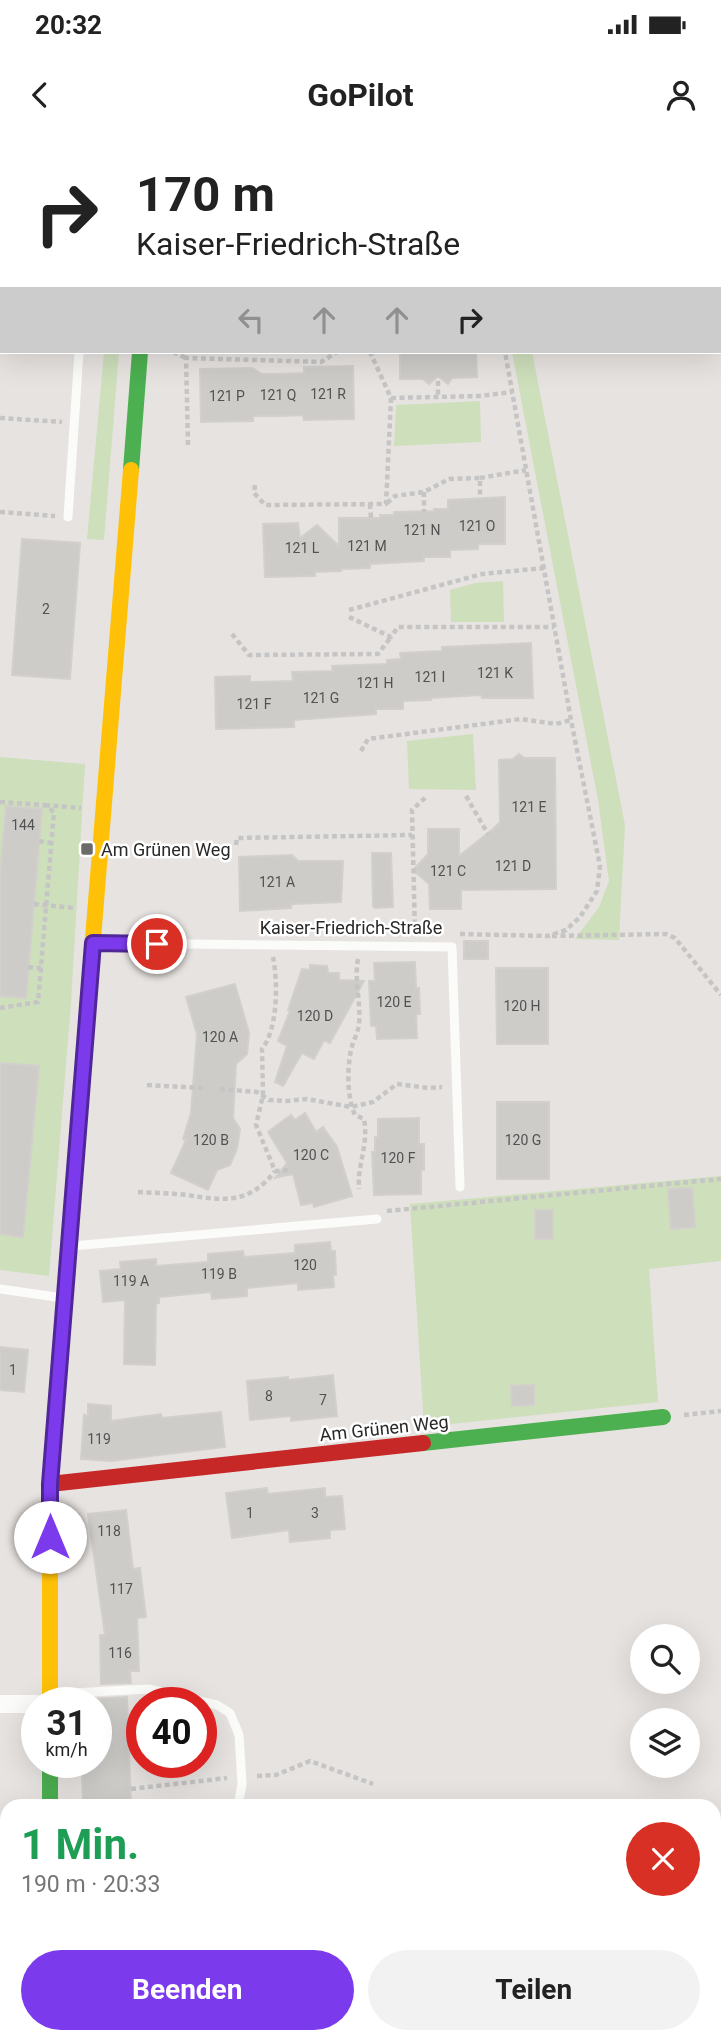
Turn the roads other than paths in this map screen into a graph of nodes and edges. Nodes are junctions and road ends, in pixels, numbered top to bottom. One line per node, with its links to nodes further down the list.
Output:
1 (79, 354): 3 (lane)
2 (140, 354): 4 (street)
3 (68, 517)
4 (93, 943): 5 (lane, Kaiser-Friedrich-Straße); 7 (street)
5 (460, 1187)
6 (377, 1219): 7 (lane)
7 (68, 1246): 9 (street)
8 (0, 1289): 9 (lane)
9 (64, 1298): 11 (street)
10 (663, 1417): 11 (street, Am Grünen Weg)
11 (50, 1484): 12 (street)
12 (46, 1687)
13 (112, 1693): 18 (lane)
14 (21, 1702): 15 (street)
15 (0, 1703)
16 (50, 1778): 17 (street)
17 (50, 1799)
18 (239, 1799)

